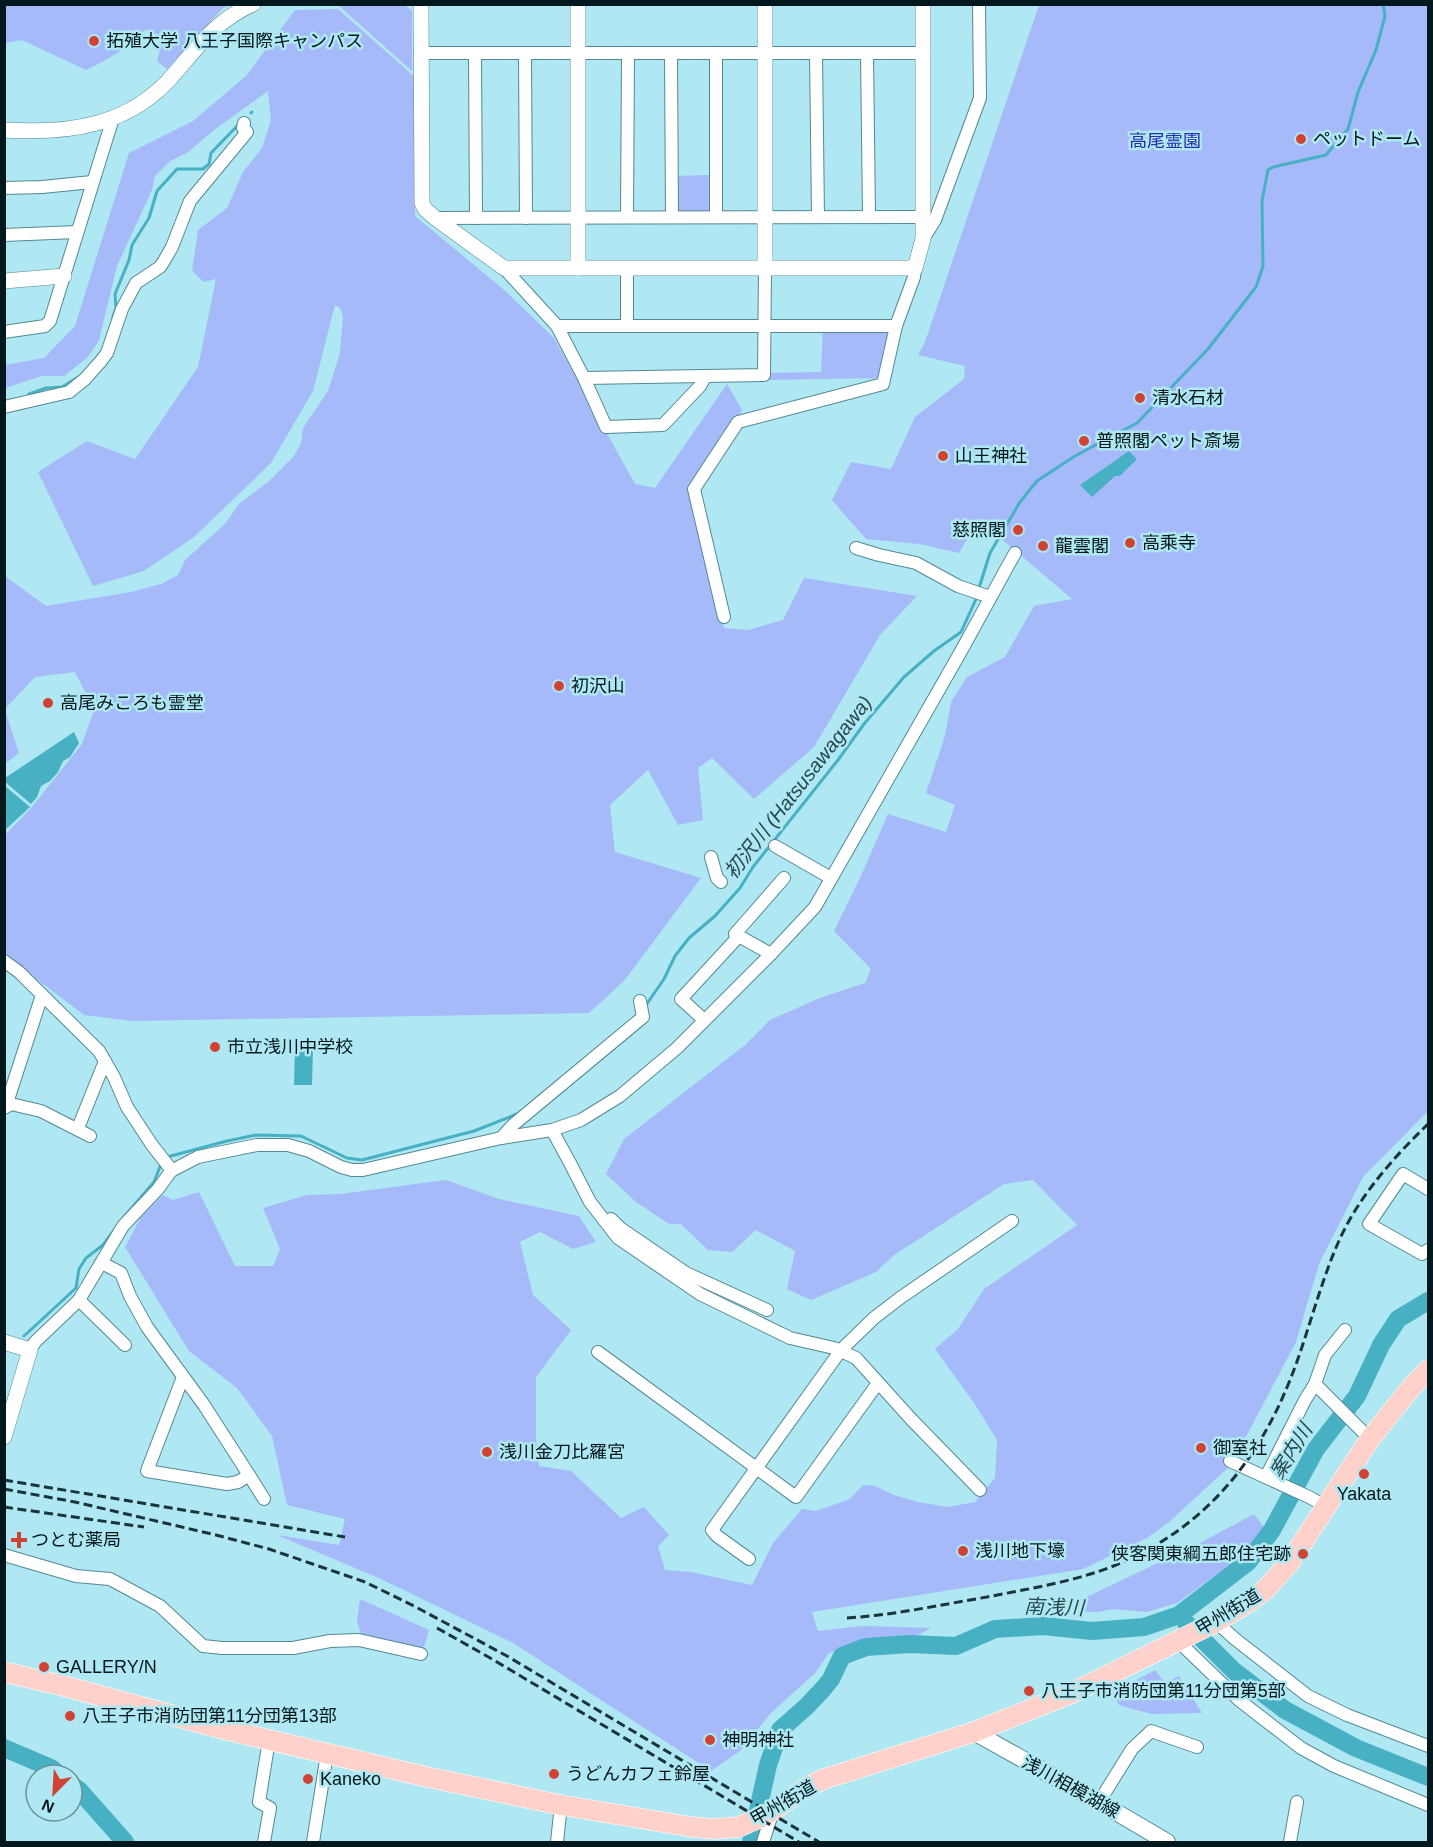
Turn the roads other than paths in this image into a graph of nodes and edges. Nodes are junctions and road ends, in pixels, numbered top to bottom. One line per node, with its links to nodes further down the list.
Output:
1 (254, 4): 18 (street)
2 (421, 4): 7 (street)
3 (578, 4): 10 (street)
4 (765, 4): 14 (street)
5 (923, 4): 17 (street)
6 (980, 4): 36 (street)
7 (420, 53): 8 (street); 29 (street)
8 (476, 53): 9 (street); 30 (street)
9 (525, 53): 10 (street); 31 (street)
10 (578, 53): 11 (street); 32 (street)
11 (628, 53): 12 (street); 33 (street)
12 (670, 53): 13 (street); 24 (street)
13 (716, 53): 14 (street); 25 (street)
14 (764, 53): 15 (street); 26 (street)
15 (816, 53): 16 (street); 27 (street)
16 (867, 53): 17 (street); 28 (street)
17 (924, 53): 23 (street)
18 (113, 118): 20 (street); 21 (street)
19 (244, 123): 51 (street)
20 (4, 130)
21 (92, 182): 22 (street); 34 (street)
22 (4, 188)
23 (924, 216): 28 (street); 36 (street)
24 (672, 217): 25 (street); 33 (street)
25 (716, 217): 26 (street)
26 (765, 217): 27 (street); 40 (street)
27 (818, 217): 28 (street)
28 (869, 217)
29 (435, 218): 30 (street); 37 (street)
30 (476, 218): 31 (street)
31 (526, 218): 32 (street)
32 (578, 218): 33 (street); 38 (street)
33 (627, 218)
34 (77, 232): 35 (street); 42 (street)
35 (4, 235)
36 (923, 239): 41 (street)
37 (504, 268): 38 (street); 44 (street)
38 (578, 268): 39 (street)
39 (627, 268): 40 (street); 45 (street)
40 (765, 268): 41 (street); 46 (street)
41 (915, 268): 47 (street)
42 (64, 276): 43 (street); 48 (street)
43 (4, 281)
44 (557, 326): 45 (street); 50 (street)
45 (627, 326): 46 (street)
46 (765, 326): 47 (street); 49 (street)
47 (896, 326): 55 (street)
48 (4, 332)
49 (705, 377): 50 (street); 50 (street)
50 (584, 378)
51 (4, 407)
52 (856, 548): 54 (street)
53 (1015, 553): 54 (street)
54 (981, 594): 59 (street)
55 (724, 617)
56 (776, 846): 59 (street)
57 (711, 857): 60 (street)
58 (784, 878): 61 (street)
59 (831, 878): 62 (street)
60 (721, 882)
61 (739, 936): 62 (street); 66 (street)
62 (771, 954): 66 (street)
63 (4, 961): 64 (street)
64 (42, 994): 67 (street); 68 (street)
65 (640, 1001): 72 (street)
66 (704, 1020): 70 (street)
67 (105, 1061): 69 (street); 73 (street)
68 (5, 1107): 69 (street)
69 (78, 1128): 71 (street)
70 (552, 1130): 72 (street); 74 (street)
71 (90, 1136)
72 (501, 1138): 73 (street)
73 (170, 1169): 78 (street)
74 (580, 1182): 80 (street); 85 (street)
75 (1428, 1189): 77 (street)
76 (1012, 1221): 85 (street)
77 (1428, 1250)
78 (102, 1263): 79 (street); 88 (street)
79 (79, 1300): 83 (street); 84 (street)
80 (767, 1310)
81 (1345, 1330): 90 (street)
82 (4, 1342): 84 (street)
83 (125, 1345)
84 (30, 1350): 91 (street)
85 (841, 1350): 89 (street); 94 (street)
86 (598, 1352): 94 (street)
87 (1428, 1370): 92 (highway, 甲州街道)
88 (183, 1377): 95 (street); 95 (street)
89 (878, 1383): 94 (street); 97 (street)
90 (1315, 1384): 92 (street); 96 (street)
91 (4, 1437)
92 (1370, 1439): 99 (highway, 甲州街道)
93 (1230, 1461): 96 (street)
94 (757, 1468): 101 (street)
95 (249, 1475): 98 (street)
96 (1266, 1477): 99 (street)
97 (981, 1490)
98 (264, 1499)
99 (1317, 1501): 102 (highway, 甲州街道)
100 (4, 1555): 104 (street)
101 (748, 1559)
102 (1213, 1623): 103 (highway, 甲州街道); 108 (street)
103 (1180, 1640): 106 (highway, 甲州街道); 114 (street)
104 (421, 1654)
105 (4, 1671): 107 (highway, 甲州街道)
106 (974, 1732): 111 (main road, 浅川相模湖線); 115 (highway, 甲州街道)
107 (269, 1740): 110 (highway, 甲州街道); 118 (street)
108 (1428, 1746)
109 (1197, 1747): 111 (street)
110 (327, 1754): 113 (highway, 甲州街道); 119 (street)
111 (1099, 1802): 117 (main road, 浅川相模湖線)
112 (1297, 1802): 122 (street)
113 (561, 1805): 116 (highway, 甲州街道); 120 (street)
114 (1428, 1805)
115 (773, 1811): 116 (highway, 甲州街道); 121 (street)
116 (714, 1836)
117 (1157, 1840)
118 (264, 1842)
119 (313, 1842)
120 (557, 1842)
121 (763, 1842)
122 (1290, 1842)

